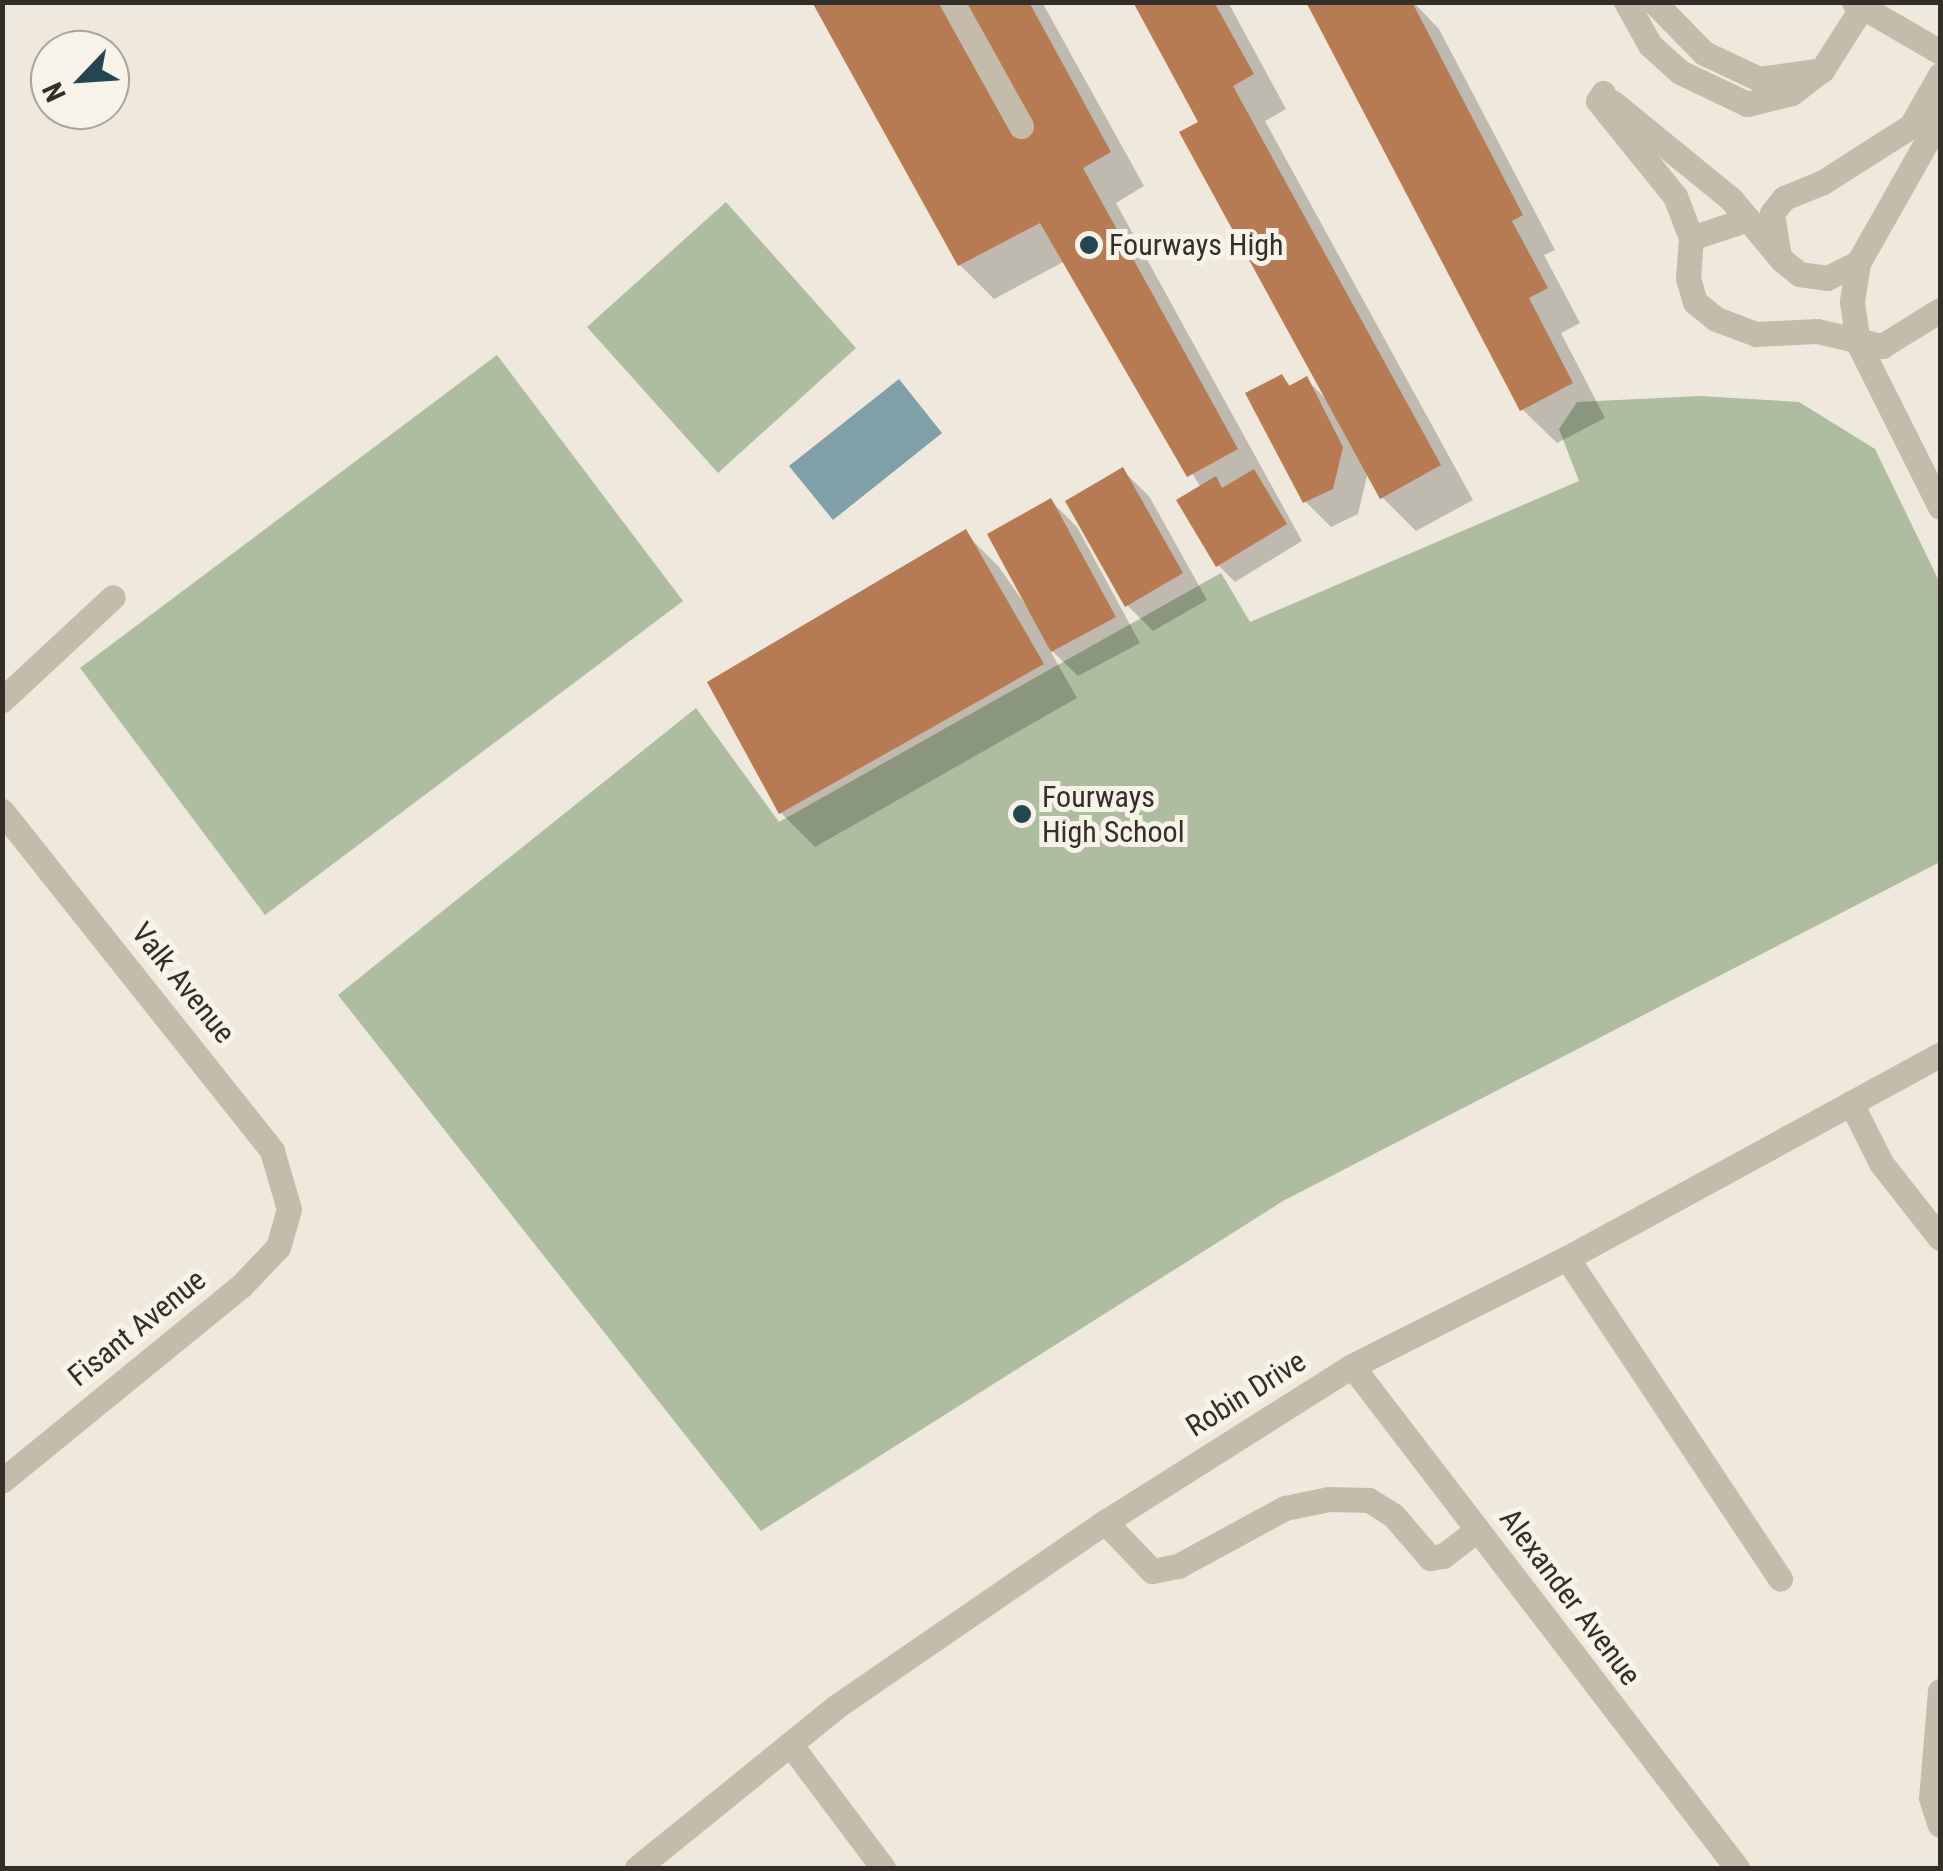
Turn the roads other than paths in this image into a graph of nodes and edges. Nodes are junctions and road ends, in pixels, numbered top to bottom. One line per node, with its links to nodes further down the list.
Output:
1 (952, 2): 9 (street)
2 (1626, 2): 6 (street)
3 (1654, 2): 6 (street)
4 (1858, 5): 5 (street); 6 (street)
5 (1940, 52)
6 (1822, 70)
7 (1940, 75): 12 (street)
8 (1940, 118): 13 (street)
9 (1021, 126)
10 (1748, 219): 11 (street); 11 (street); 12 (street)
11 (1691, 238): 15 (street)
12 (1782, 260): 13 (street)
13 (1858, 263): 15 (street)
14 (1940, 310): 15 (street)
15 (1858, 342): 16 (street)
16 (1940, 508)
17 (112, 598): 18 (street)
18 (2, 700)
19 (2, 811): 22 (street, Valk Avenue)
20 (1940, 1055): 21 (street, Robin Drive)
21 (1851, 1104): 23 (street); 24 (street, Robin Drive)
22 (289, 1209): 26 (street, Fisant Avenue)
23 (1940, 1238)
24 (1568, 1258): 25 (street, Robin Drive); 29 (street)
25 (1352, 1366): 27 (street, Robin Drive); 28 (street, Alexander Avenue)
26 (2, 1481)
27 (1106, 1522): 28 (street); 31 (street, Robin Drive)
28 (1477, 1530): 35 (street, Alexander Avenue)
29 (1780, 1579)
30 (1940, 1691): 32 (street)
31 (790, 1744): 33 (street, Robin Drive); 34 (street)
32 (1940, 1825)
33 (637, 1868)
34 (883, 1868)
35 (1737, 1868)

